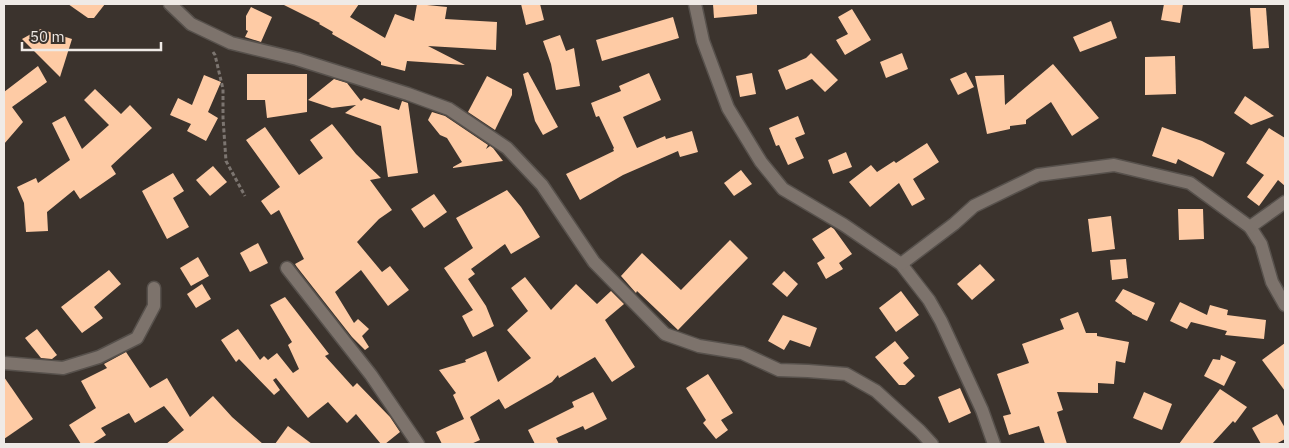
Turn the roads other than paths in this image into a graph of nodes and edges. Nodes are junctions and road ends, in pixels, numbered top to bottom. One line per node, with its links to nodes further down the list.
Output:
1 (170, 4): 11 (street)
2 (695, 4): 5 (street)
3 (1285, 202): 4 (street)
4 (1250, 228): 5 (street); 8 (street)
5 (901, 264): 12 (street)
6 (287, 268): 10 (street)
7 (154, 288): 9 (street)
8 (1285, 305)
9 (4, 363)
10 (418, 444)
11 (932, 444)
12 (994, 444)

